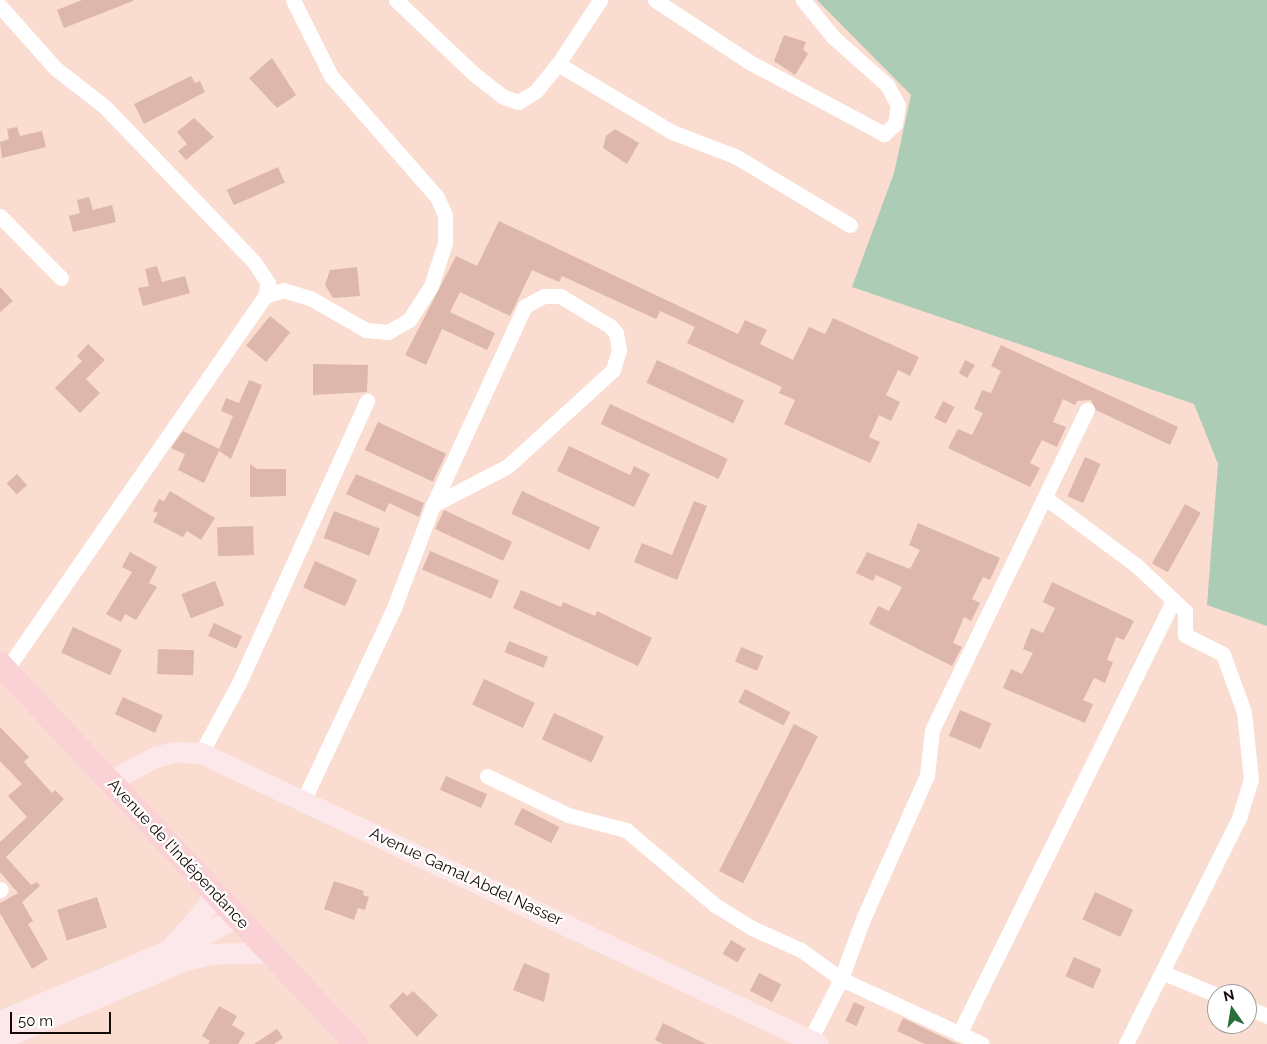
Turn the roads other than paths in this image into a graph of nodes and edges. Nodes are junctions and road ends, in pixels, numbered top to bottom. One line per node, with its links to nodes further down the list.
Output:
1 (293, 0): 11 (street)
2 (396, 0): 7 (street)
3 (600, 0): 7 (street)
4 (655, 0): 5 (street)
5 (803, 0)
6 (5, 6): 11 (street)
7 (558, 64): 9 (street)
8 (0, 216): 10 (street)
9 (850, 226)
10 (62, 278)
11 (264, 296): 17 (street)
12 (367, 401): 18 (street)
13 (1087, 409): 14 (street)
14 (1046, 499): 16 (street); 27 (street)
15 (433, 505): 15 (street); 21 (street)
16 (1173, 601): 26 (street); 30 (street)
17 (3, 667): 20 (main road, Avenue de l'Indépendance)
18 (202, 753): 20 (street, Avenue Gamal Abdel Nasser); 21 (street, Avenue Gamal Abdel Nasser)
19 (487, 776): 27 (street)
20 (111, 780): 22 (main road, Avenue de l'Indépendance)
21 (304, 799): 32 (street, Avenue Gamal Abdel Nasser)
22 (213, 892): 23 (main road, Avenue de l'Indépendance); 24 (street)
23 (236, 918): 24 (street); 25 (main road, Avenue de l'Indépendance)
24 (170, 948): 29 (street)
25 (269, 952): 31 (street); 33 (main road, Avenue de l'Indépendance)
26 (1164, 973): 28 (street); 35 (street)
27 (841, 979): 30 (street); 32 (street)
28 (1207, 991)
29 (0, 1021)
30 (959, 1034): 34 (street)
31 (0, 1038)
32 (812, 1043)
33 (356, 1044)
34 (982, 1044)
35 (1126, 1044)

